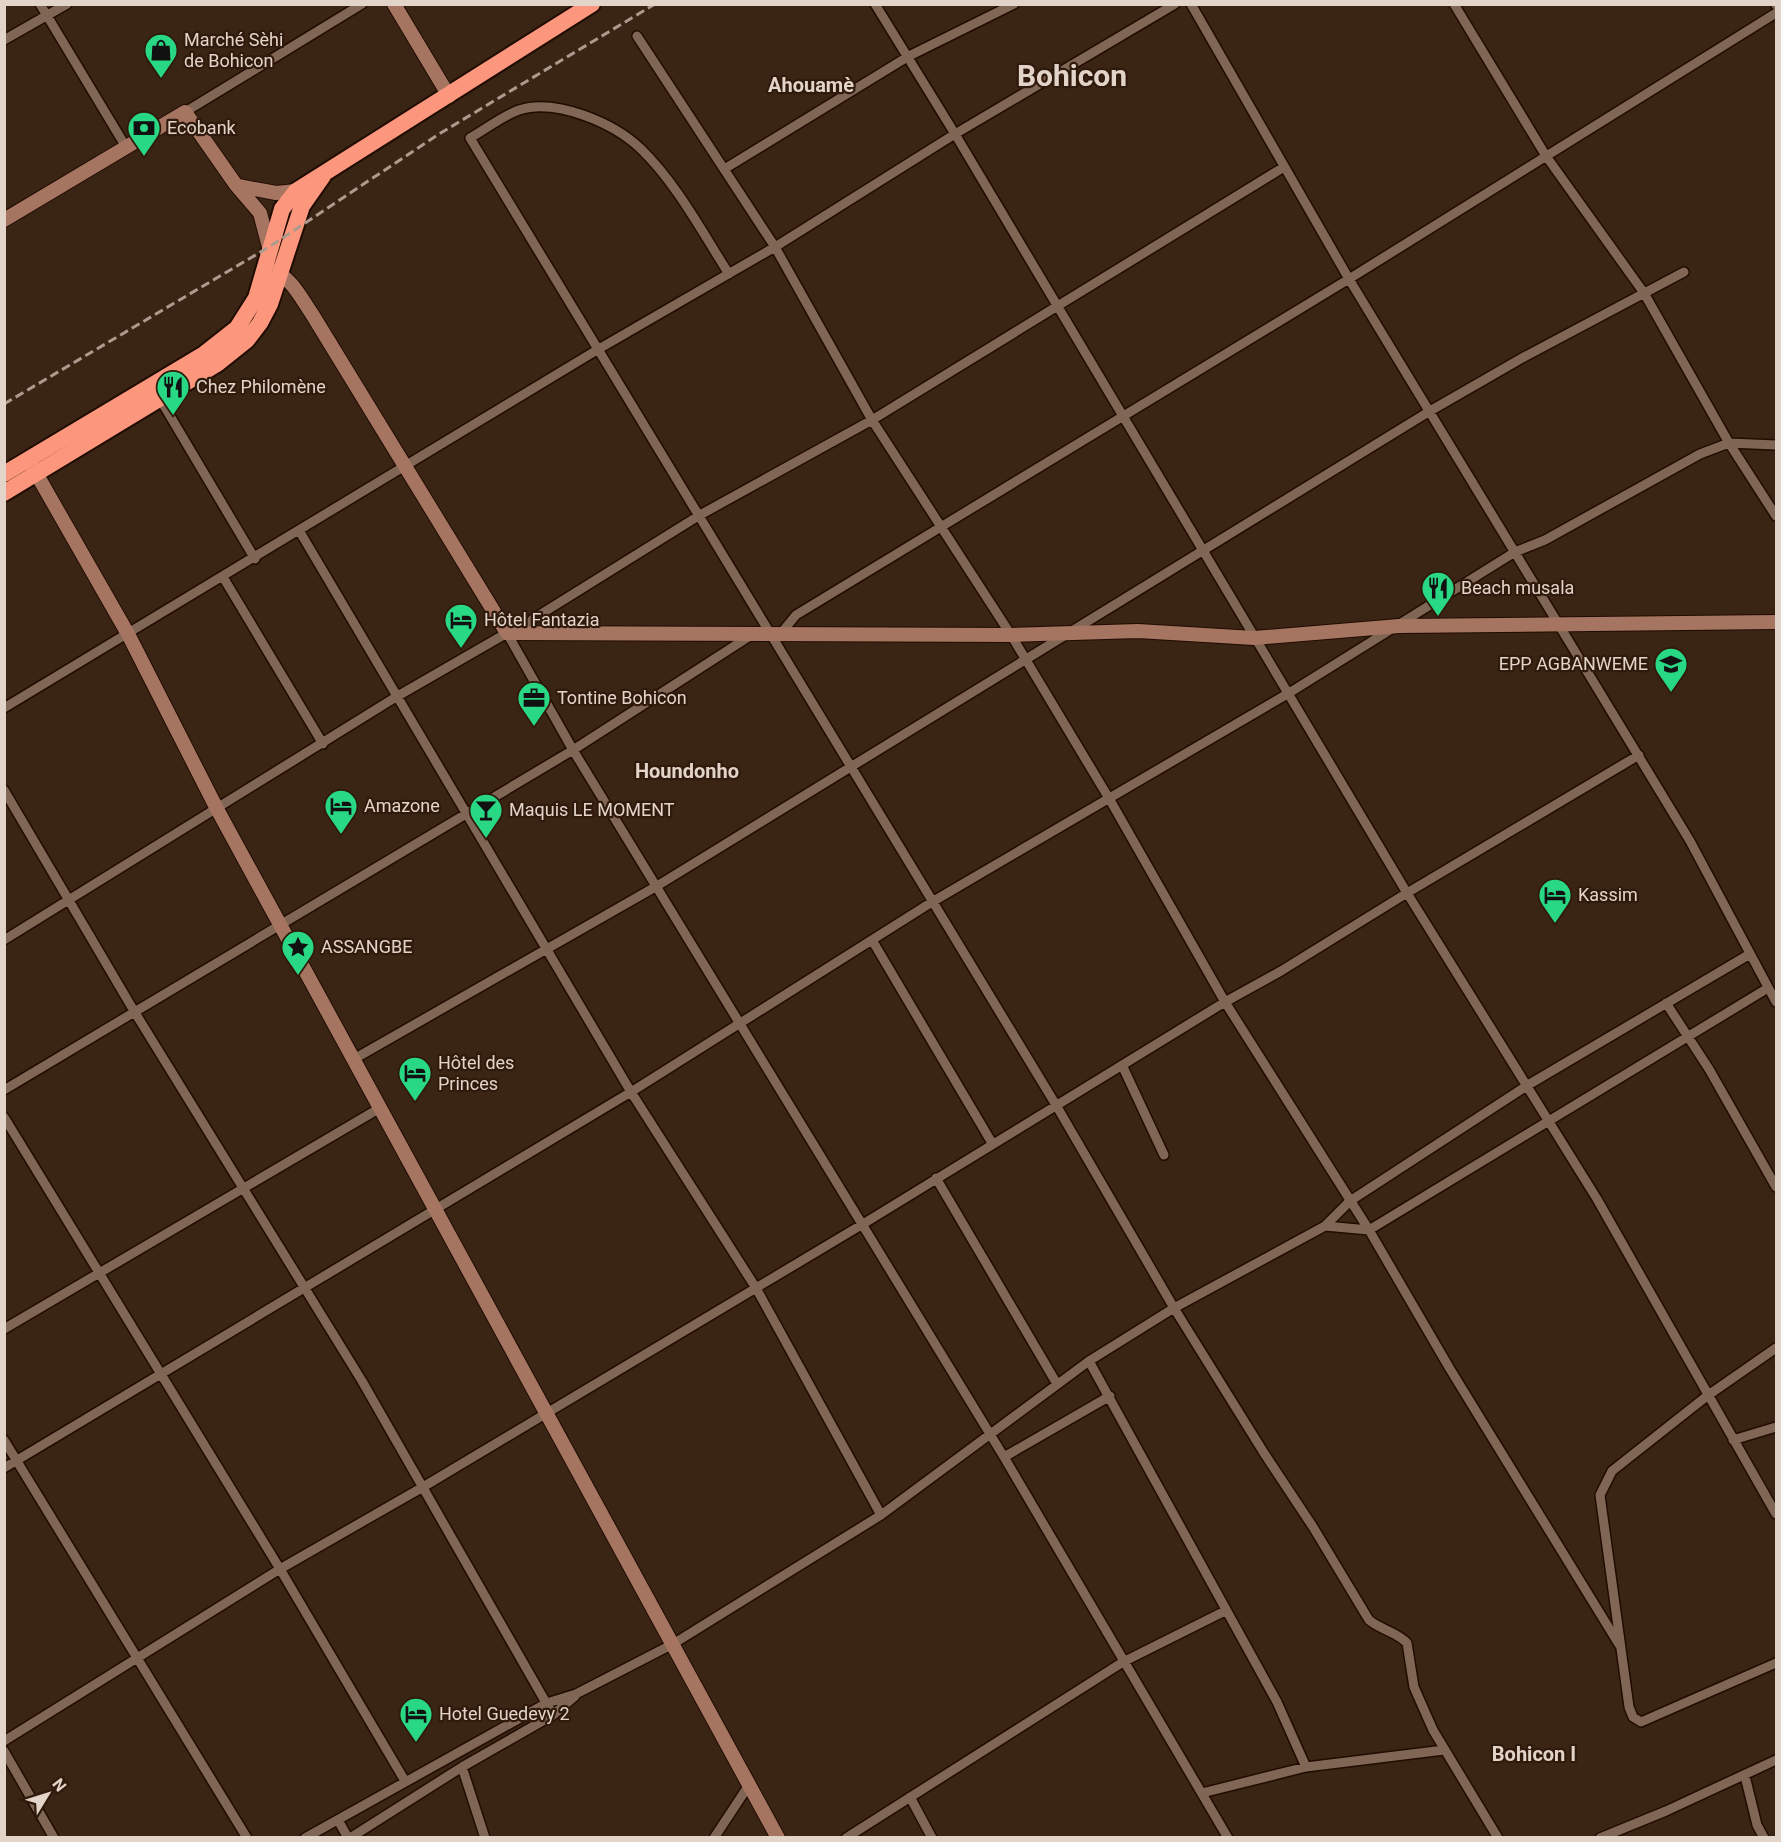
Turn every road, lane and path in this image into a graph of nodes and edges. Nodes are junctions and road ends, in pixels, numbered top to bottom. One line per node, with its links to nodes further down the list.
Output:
1 (40, 4): 12 (street)
2 (67, 4): 12 (street)
3 (362, 4): 17 (street)
4 (394, 4): 16 (street)
5 (592, 4): 16 (highway)
6 (875, 4): 15 (street)
7 (1014, 4): 15 (street)
8 (1175, 4): 18 (street)
9 (1191, 4): 21 (street)
10 (1454, 4): 20 (street)
11 (1776, 13): 20 (street)
12 (47, 16): 14 (street); 19 (street)
13 (637, 36): 22 (street)
14 (4, 40)
15 (909, 56): 18 (street); 22 (street)
16 (449, 96): 23 (highway)
17 (184, 112): 19 (street); 24 (street)
18 (956, 134): 28 (street); 35 (street)
19 (126, 147): 26 (street)
20 (1546, 156): 33 (street); 34 (street)
21 (1284, 167): 33 (street); 35 (street)
22 (726, 168): 28 (street)
23 (326, 170): 25 (highway); 31 (highway)
24 (236, 186): 25 (street); 27 (street)
25 (296, 191): 27 (highway)
26 (4, 220)
27 (269, 247): 29 (highway)
28 (775, 247): 32 (street); 40 (street)
29 (264, 267): 31 (street); 43 (highway)
30 (1684, 272): 34 (street)
31 (280, 273): 37 (highway); 44 (street)
32 (729, 274): 36 (street); 36 (street)
33 (1349, 279): 38 (street); 39 (street)
34 (1644, 293): 38 (street); 41 (street)
35 (1056, 305): 39 (street); 40 (street)
36 (597, 350): 44 (street); 47 (street)
37 (160, 399): 43 (highway); 53 (street)
38 (1430, 411): 51 (street); 52 (street)
39 (1122, 415): 49 (street); 51 (street)
40 (872, 420): 47 (street); 49 (street)
41 (1729, 443): 42 (street); 48 (street); 52 (street)
42 (1776, 445)
43 (32, 466): 45 (highway); 46 (highway); 62 (street)
44 (406, 466): 50 (street); 60 (street)
45 (4, 474)
46 (4, 493)
47 (700, 515): 58 (street); 59 (street)
48 (1776, 516)
49 (940, 528): 59 (street); 63 (street)
50 (300, 532): 53 (street); 67 (street)
51 (1205, 551): 61 (street); 64 (street)
52 (1515, 552): 56 (street); 57 (street)
53 (255, 559): 54 (street)
54 (224, 578): 62 (street); 69 (street)
55 (1776, 622): 56 (street)
56 (1560, 625): 57 (street); 71 (street)
57 (1399, 626): 64 (street); 66 (street)
58 (522, 632): 59 (street); 60 (street)
59 (770, 632): 63 (street); 70 (street); 72 (street)
60 (507, 633): 67 (street); 70 (street)
61 (1065, 633): 63 (street); 64 (street); 65 (street)
62 (128, 634): 68 (street); 75 (street)
63 (1011, 635): 65 (street)
64 (1254, 638): 66 (street)
65 (1024, 660): 72 (street); 74 (street)
66 (1289, 693): 74 (street); 78 (street)
67 (396, 697): 69 (street); 76 (street)
68 (4, 708)
69 (323, 744): 75 (street)
70 (573, 750): 76 (street); 77 (street)
71 (1639, 755): 78 (street); 85 (street)
72 (851, 767): 77 (street); 80 (street)
73 (4, 790): 79 (street)
74 (1110, 800): 80 (street); 87 (street)
75 (217, 809): 79 (street); 81 (street)
76 (465, 814): 81 (street); 84 (street)
77 (657, 886): 84 (street); 91 (street)
78 (1407, 893): 87 (street); 95 (street)
79 (70, 899): 82 (street); 90 (street)
80 (932, 903): 83 (street); 98 (street)
81 (280, 924): 90 (street); 93 (street)
82 (4, 940)
83 (872, 940): 91 (street); 102 (street)
84 (547, 950): 93 (street); 97 (street)
85 (1750, 954): 86 (street); 89 (street)
86 (1768, 988): 88 (street); 92 (street)
87 (1225, 1002): 94 (street); 107 (street)
88 (1776, 1002)
89 (1666, 1003): 92 (street); 95 (street)
90 (134, 1011): 96 (street); 106 (street)
91 (740, 1023): 97 (street); 109 (street)
92 (1687, 1036): 101 (street); 105 (street)
93 (354, 1059): 99 (street)
94 (1122, 1065): 98 (street); 103 (street)
95 (1528, 1084): 101 (street); 107 (street)
96 (4, 1090)
97 (631, 1092): 108 (street); 114 (street)
98 (1056, 1105): 102 (street); 115 (street)
99 (380, 1108): 106 (street); 108 (street)
100 (4, 1117): 112 (street)
101 (1550, 1121): 111 (street); 122 (street)
102 (992, 1143): 104 (street)
103 (1164, 1155)
104 (936, 1178): 109 (street); 120 (street)
105 (1776, 1188)
106 (243, 1189): 112 (street); 113 (street)
107 (1350, 1201): 110 (street); 111 (street)
108 (435, 1209): 113 (street); 123 (street)
109 (863, 1224): 114 (street); 125 (street)
110 (1325, 1226): 111 (street); 115 (street)
111 (1369, 1230): 137 (street)
112 (99, 1274): 116 (street); 119 (street)
113 (304, 1287): 119 (street); 131 (street)
114 (756, 1288): 123 (street); 133 (street)
115 (1174, 1308): 118 (street); 145 (street)
116 (4, 1329)
117 (1776, 1348): 122 (street)
118 (1089, 1361): 120 (street); 121 (street)
119 (160, 1373): 129 (street); 134 (street)
120 (1057, 1384): 125 (street)
121 (1110, 1396): 128 (street); 135 (street)
122 (1707, 1396): 127 (street); 137 (street)
123 (545, 1413): 131 (street); 136 (street)
124 (1776, 1427): 127 (street)
125 (990, 1436): 128 (street); 133 (street)
126 (4, 1440): 129 (street)
127 (1733, 1440): 132 (street)
128 (1004, 1457): 139 (street)
129 (17, 1460): 130 (street); 138 (street)
130 (4, 1468)
131 (423, 1487): 134 (street); 142 (street)
132 (1776, 1514)
133 (881, 1515): 136 (street)
134 (280, 1569): 138 (street); 151 (street)
135 (1225, 1611): 139 (street); 149 (street)
136 (673, 1644): 141 (street); 152 (street)
137 (1620, 1646): 140 (street)
138 (137, 1658): 144 (street); 157 (street)
139 (1123, 1662): 153 (street); 154 (street)
140 (1776, 1663)
141 (576, 1694): 142 (street); 143 (street)
142 (547, 1703): 143 (street); 151 (street)
143 (553, 1715): 148 (street)
144 (4, 1741)
145 (1444, 1750): 149 (street); 166 (street)
146 (4, 1751): 156 (street)
147 (1776, 1760): 150 (street)
148 (462, 1767): 159 (street); 160 (street)
149 (1306, 1767): 153 (street)
150 (1745, 1776): 167 (street); 168 (street)
151 (405, 1781): 155 (street)
152 (749, 1785): 161 (street); 162 (street)
153 (1202, 1793): 165 (street)
154 (910, 1797): 163 (street); 164 (street)
155 (338, 1820): 158 (street); 159 (street)
156 (54, 1838)
157 (247, 1838)
158 (304, 1838)
159 (349, 1838)
160 (485, 1838)
161 (714, 1838)
162 (778, 1838)
163 (846, 1838)
164 (932, 1838)
165 (1228, 1838)
166 (1498, 1838)
167 (1600, 1838)
168 (1764, 1838)

